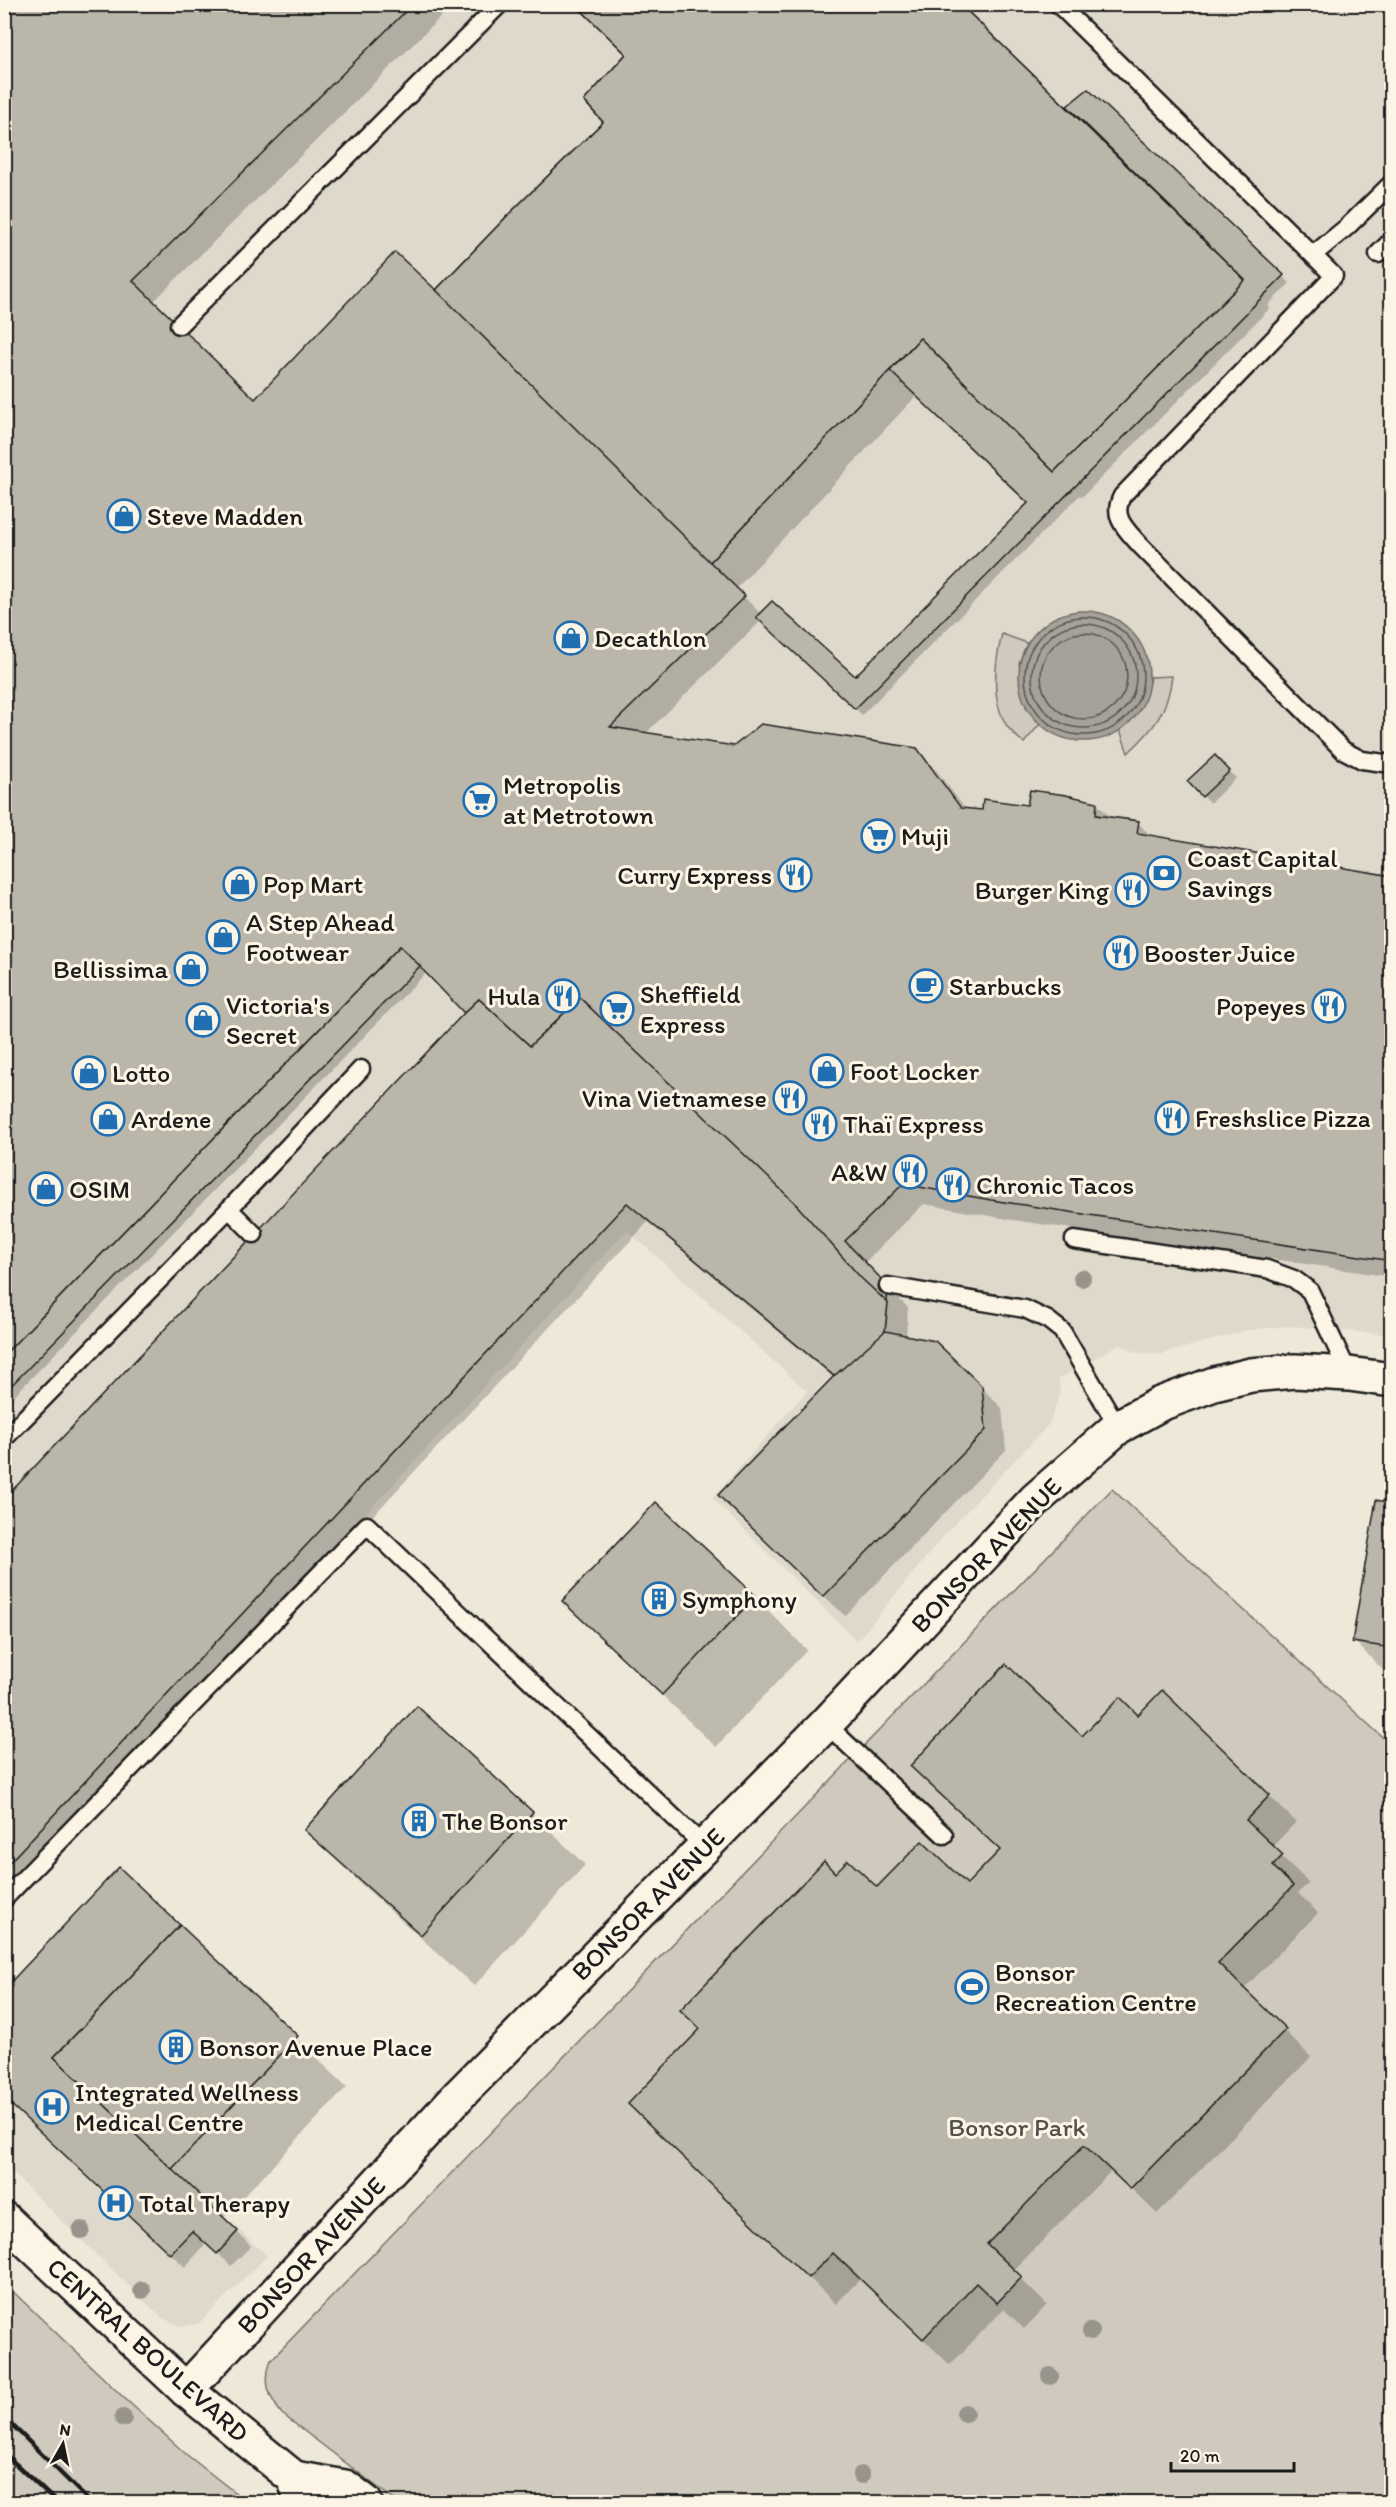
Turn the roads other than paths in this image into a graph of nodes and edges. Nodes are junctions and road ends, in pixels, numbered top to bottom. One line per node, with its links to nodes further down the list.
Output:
1 (500, 4): 7 (lane)
2 (1058, 4): 6 (lane)
3 (1392, 183): 6 (lane)
4 (1392, 240): 5 (lane)
5 (1378, 254)
6 (1313, 255): 8 (lane)
7 (179, 325)
8 (1392, 764)
9 (361, 1069): 10 (lane)
10 (228, 1209): 11 (lane); 17 (lane)
11 (255, 1234)
12 (1074, 1240): 14 (lane)
13 (888, 1286): 16 (lane)
14 (1349, 1374): 15 (street, BONSOR AVENUE); 16 (street, BONSOR AVENUE)
15 (1392, 1380)
16 (1118, 1427): 18 (street, BONSOR AVENUE)
17 (4, 1439)
18 (826, 1724): 19 (lane); 20 (street, BONSOR AVENUE)
19 (944, 1835)
20 (705, 1847): 21 (lane); 23 (street, BONSOR AVENUE)
21 (4, 1899)
22 (4, 2219): 23 (street, CENTRAL BOULEVARD)
23 (186, 2390): 24 (street, CENTRAL BOULEVARD)
24 (298, 2490): 25 (street, CENTRAL BOULEVARD)
25 (365, 2502)

